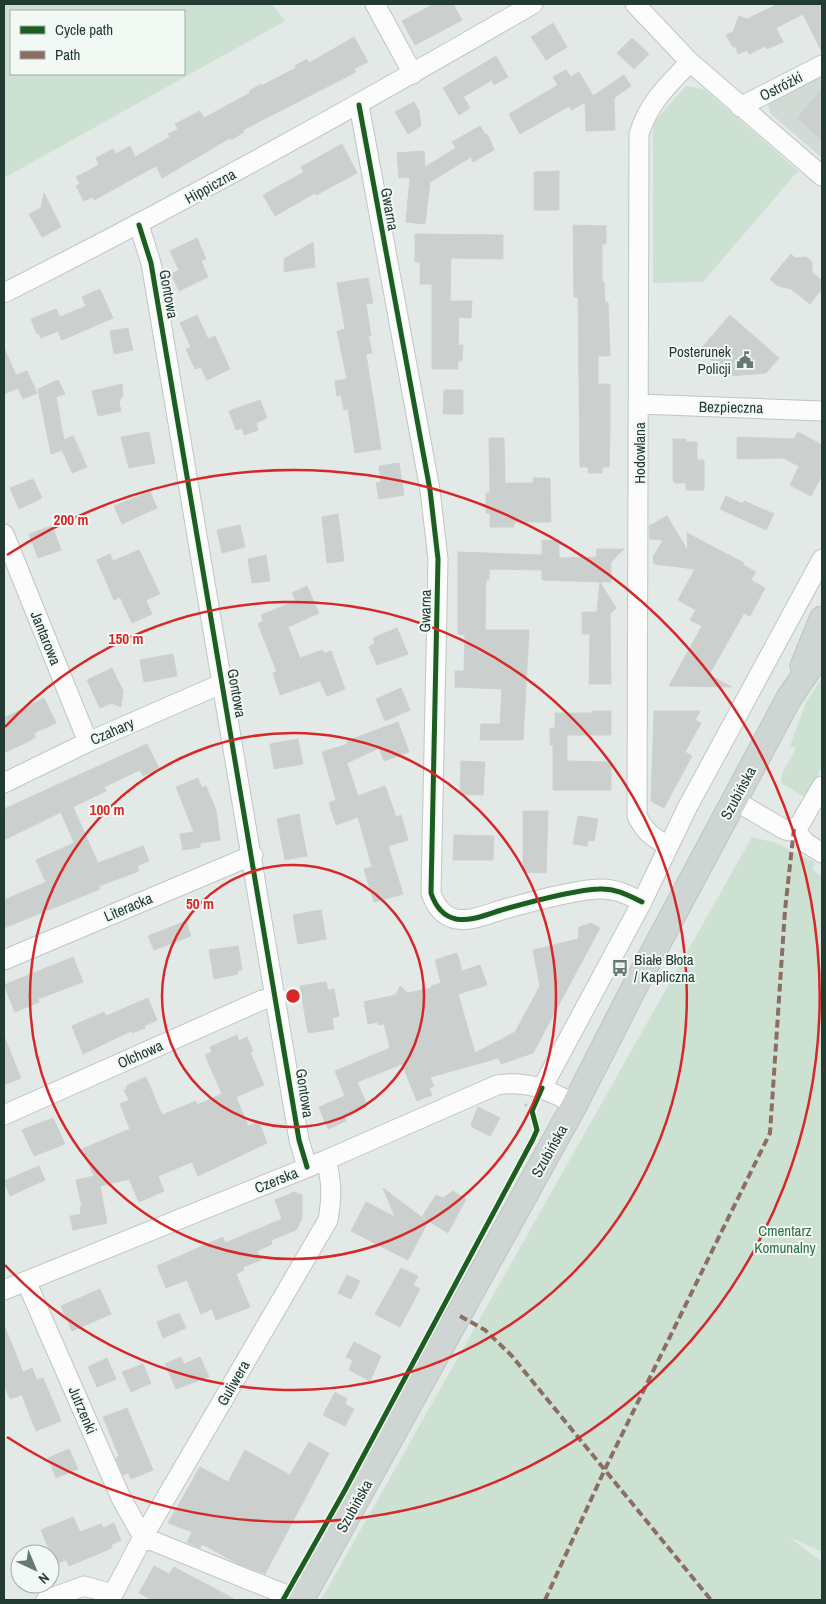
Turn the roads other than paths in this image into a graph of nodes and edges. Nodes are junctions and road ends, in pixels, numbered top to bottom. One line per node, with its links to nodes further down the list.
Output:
1 (375, 4): 6 (street)
2 (533, 4): 6 (street, Hippiczna)
3 (636, 4): 4 (street)
4 (690, 62): 8 (street); 12 (street, Hodowlana)
5 (822, 65): 8 (street, Ostróżki)
6 (413, 74): 7 (street, Hippiczna)
7 (359, 105): 10 (street, Hippiczna); 29 (street, Gwarna)
8 (740, 107): 9 (street)
9 (822, 176)
10 (139, 225): 11 (street, Hippiczna); 19 (street, Gontowa)
11 (4, 293)
12 (639, 404): 13 (street, Bezpieczna); 26 (street, Hodowlana)
13 (822, 411)
14 (4, 534): 16 (street, Jantarowa)
15 (822, 558): 26 (street)
16 (10, 568): 21 (street, Jantarowa)
17 (822, 619): 20 (main road, Szubińska)
18 (822, 650): 20 (main road, Szubińska)
19 (223, 684): 21 (street, Czahary); 28 (street, Gontowa)
20 (789, 698): 24 (main road, Szubińska)
21 (88, 742): 22 (street, Czahary)
22 (4, 782)
23 (822, 786): 25 (street)
24 (734, 800): 25 (street); 33 (main road, Szubińska)
25 (794, 829): 27 (street)
26 (669, 846): 29 (street)
27 (822, 853)
28 (253, 855): 30 (street, Literacka); 31 (street, Gontowa)
29 (642, 902): 32 (street)
30 (4, 960)
31 (277, 997): 34 (street, Olchowa); 36 (street, Gontowa)
32 (542, 1088): 33 (street, Czerska); 35 (street, Czerska)
33 (575, 1104): 42 (main road, Szubińska)
34 (4, 1115)
35 (326, 1160): 36 (street, Czerska); 39 (street, Guliwera)
36 (307, 1167): 37 (street, Czerska)
37 (26, 1281): 38 (street, Czerska); 39 (street, Jutrzenki)
38 (4, 1290)
39 (143, 1537): 40 (street, Guliwera); 42 (street)
40 (111, 1597): 41 (street)
41 (46, 1600)
42 (300, 1600)

